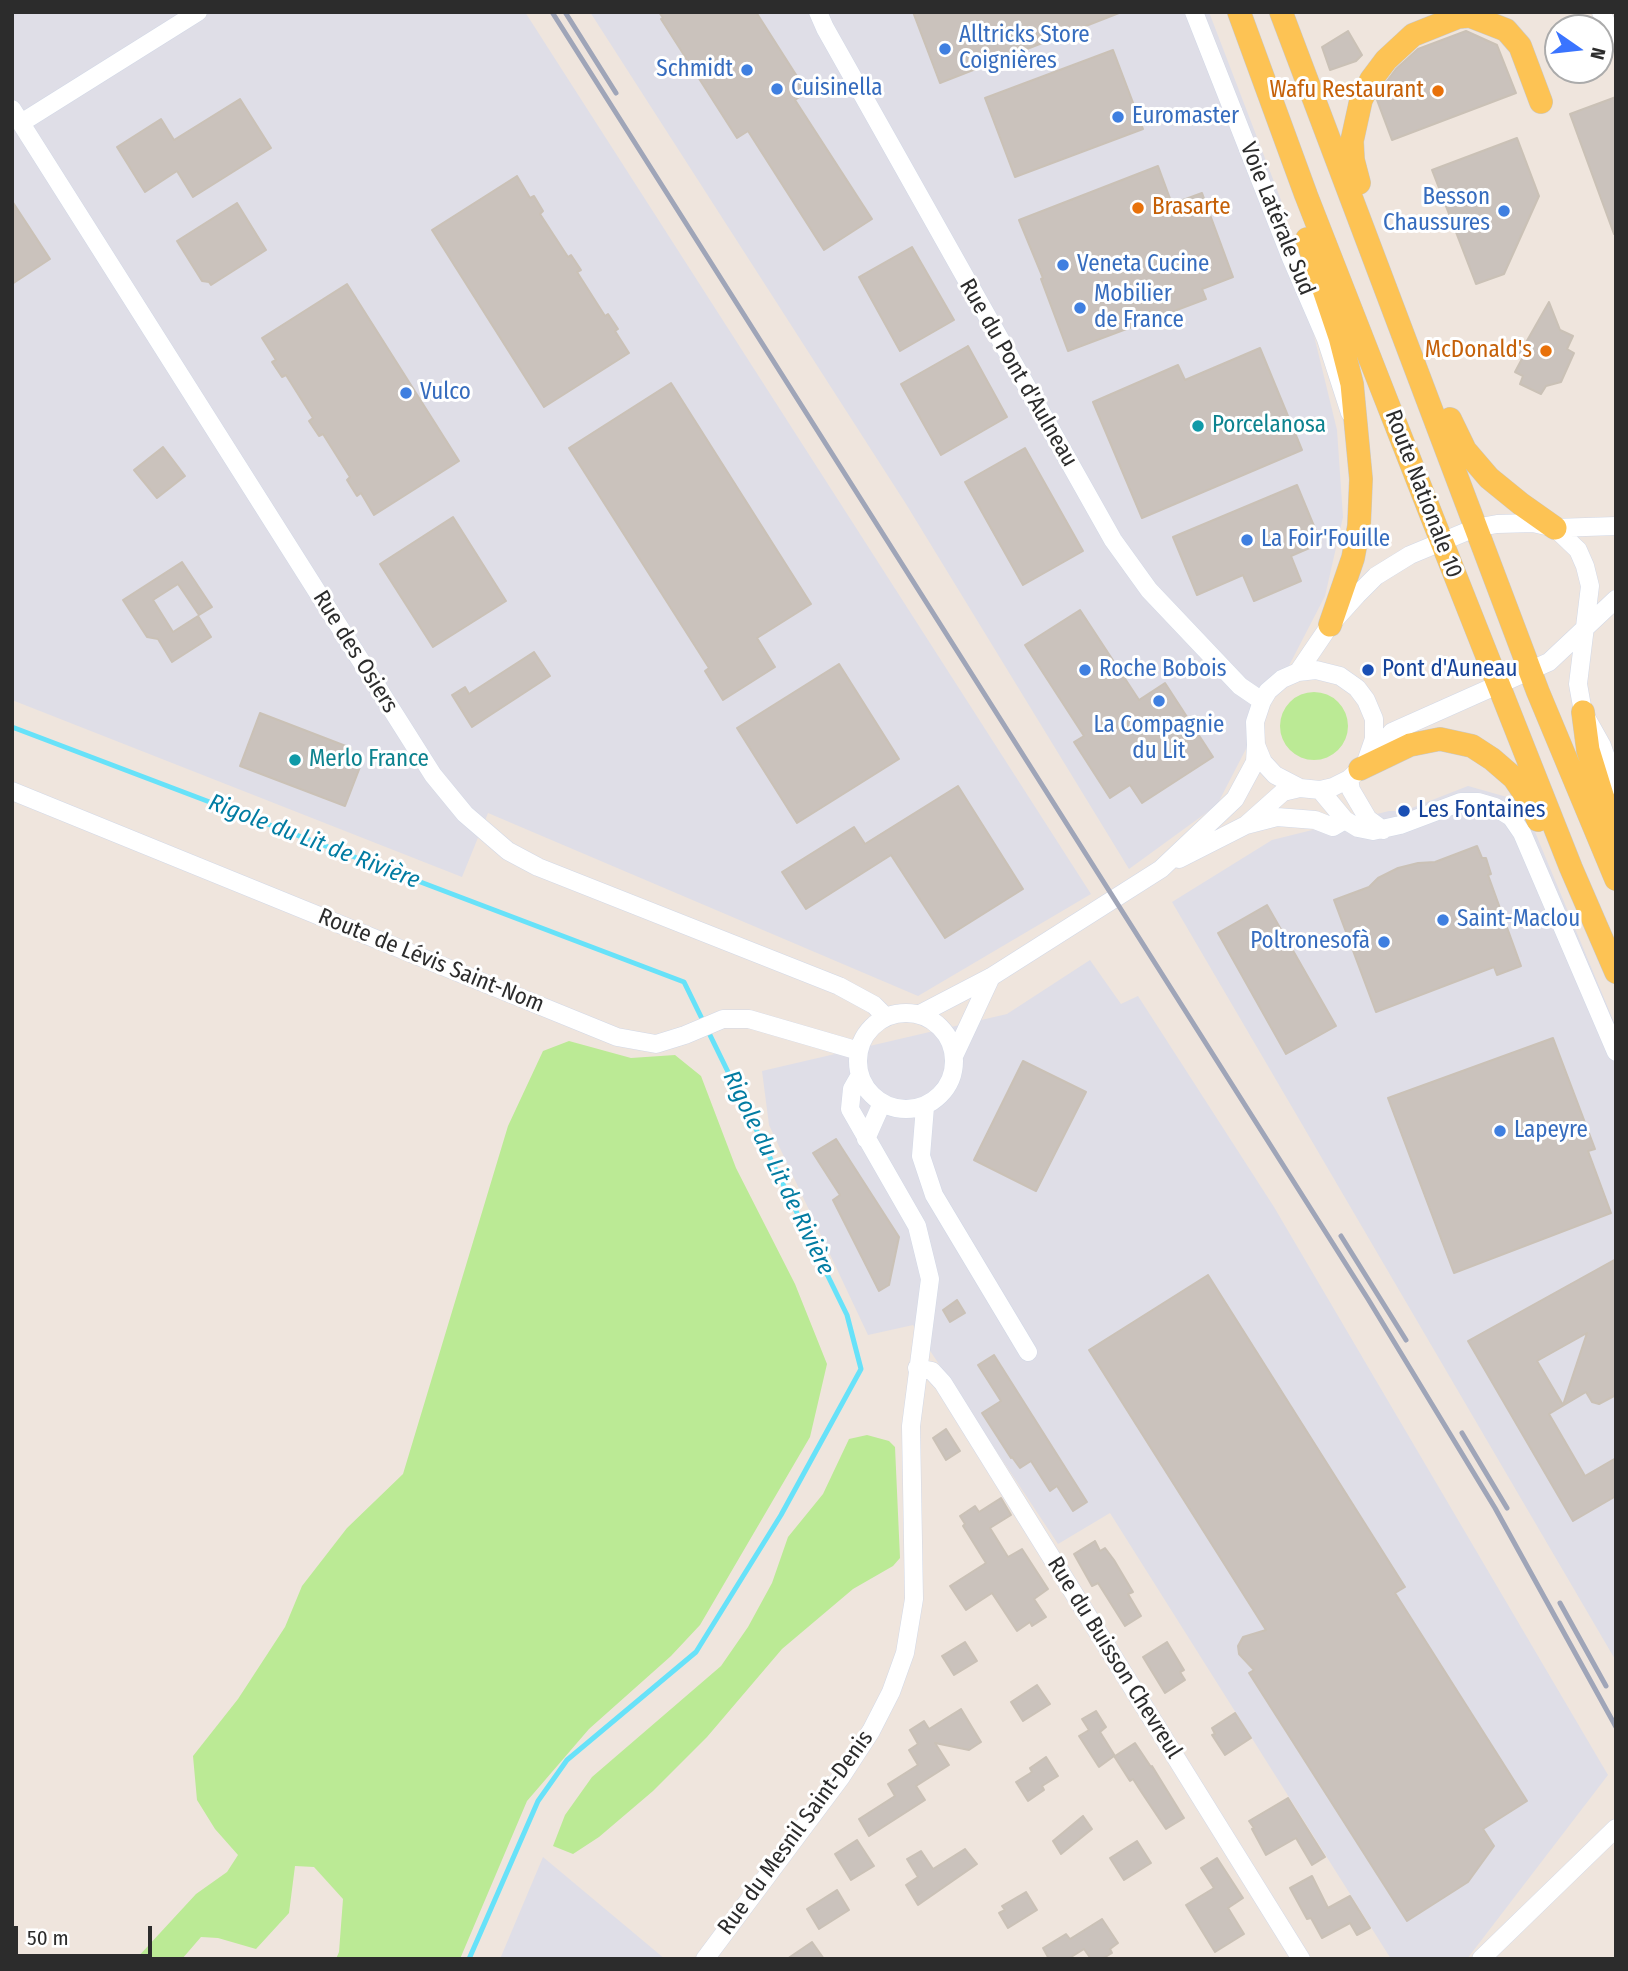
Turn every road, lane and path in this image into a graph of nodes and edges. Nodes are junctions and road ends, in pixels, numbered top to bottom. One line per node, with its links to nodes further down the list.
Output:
1 (198, 12): 9 (street, Rue des Osiers)
2 (818, 12): 24 (street, Rue du Pont d'Aulneau)
3 (1194, 12): 13 (street, Voie Latérale Sud)
4 (1239, 12): 10 (main road, Route Nationale 10)
5 (1281, 12): 11 (main road)
6 (1601, 12): 7 (street)
7 (1616, 42)
8 (1541, 102): 11 (main road)
9 (17, 116): 41 (street, Rue des Osiers)
10 (1306, 195): 13 (main road); 17 (main road, Route Nationale 10)
11 (1354, 203): 12 (main road)
12 (1423, 384): 15 (main road); 16 (main road)
13 (1355, 427): 19 (main road)
14 (1616, 526): 16 (street)
15 (1475, 528): 16 (street); 17 (street); 21 (main road)
16 (1555, 528): 20 (street)
17 (1441, 541): 19 (street); 23 (main road, Route Nationale 10)
18 (1616, 599): 20 (street)
19 (1330, 625): 22 (street)
20 (1583, 631): 21 (street); 25 (street)
21 (1531, 670): 23 (street); 36 (main road)
22 (1298, 672): 24 (street); 27 (street)
23 (1498, 684): 27 (street); 35 (main road, Route Nationale 10)
24 (1262, 701): 26 (street)
25 (1583, 712): 28 (street); 36 (main road)
26 (1256, 745): 29 (street); 37 (street)
27 (1358, 769): 30 (street); 34 (street); 35 (main road)
28 (1616, 785)
29 (1300, 788): 30 (street); 33 (street)
30 (1321, 790): 32 (street)
31 (12, 791): 42 (street, Route de Lévis Saint-Nom)
32 (1345, 820): 33 (street); 34 (street)
33 (1246, 825): 37 (street)
34 (1383, 830): 43 (street)
35 (1571, 868): 38 (main road, Route Nationale 10)
36 (1612, 868)
37 (1161, 869): 39 (street)
38 (1616, 972)
39 (991, 977): 40 (street); 44 (street)
40 (920, 1014): 41 (street); 44 (street)
41 (886, 1017): 42 (street)
42 (859, 1051): 45 (street)
43 (1616, 1052)
44 (955, 1054): 47 (street)
45 (860, 1075): 46 (street); 48 (street, Rue du Mesnil Saint-Denis)
46 (882, 1103): 47 (street); 48 (street)
47 (925, 1107): 49 (street)
48 (866, 1139): 50 (street, Rue du Mesnil Saint-Denis)
49 (1028, 1352)
50 (917, 1368): 52 (street, Rue du Mesnil Saint-Denis); 53 (street, Rue du Buisson Chevreul)
51 (1613, 1830): 54 (street)
52 (705, 1959)
53 (1301, 1959)
54 (1481, 1959)

